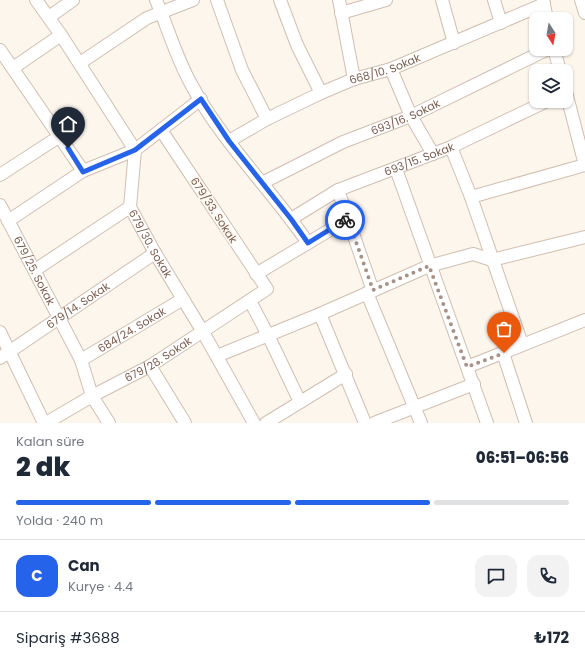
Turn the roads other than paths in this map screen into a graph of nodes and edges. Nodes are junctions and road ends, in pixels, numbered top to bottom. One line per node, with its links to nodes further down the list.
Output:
1 (36, 0): 17 (street)
2 (73, 0): 17 (street)
3 (156, 0): 13 (street)
4 (193, 0): 13 (street)
5 (217, 0): 32 (street)
6 (280, 0): 27 (street)
7 (339, 0): 15 (street)
8 (386, 0): 15 (street)
9 (442, 0): 20 (street)
10 (494, 0): 18 (street)
11 (581, 0): 16 (street)
12 (544, 2): 14 (street); 18 (street, 668/10. Sokak)
13 (162, 12): 23 (street); 28 (street)
14 (546, 12)
15 (341, 13): 26 (street)
16 (585, 13)
17 (49, 17): 19 (street)
18 (501, 23): 20 (street, 668/10. Sokak)
19 (61, 35): 23 (street); 24 (street)
20 (454, 43): 25 (street, 668/10. Sokak)
21 (1, 52): 24 (street)
22 (534, 56): 31 (street, 693/16. Sokak)
23 (80, 63): 37 (street)
24 (12, 68): 34 (street)
25 (391, 69): 26 (street, 668/10. Sokak); 31 (street)
26 (354, 79): 27 (street, 668/10. Sokak)
27 (321, 93): 32 (street, 668/10. Sokak)
28 (201, 99): 33 (street); 35 (street)
29 (532, 108): 36 (street, 693/15. Sokak)
30 (571, 108): 38 (street)
31 (411, 116): 39 (street); 44 (street, 693/16. Sokak)
32 (267, 119): 35 (street, 668/10. Sokak)
33 (161, 130): 37 (street); 58 (street, 679/33. Sokak)
34 (60, 136): 42 (street); 43 (street)
35 (229, 141): 44 (street)
36 (451, 147): 39 (street, 693/15. Sokak); 46 (street)
37 (135, 150): 42 (street); 48 (street, 679/30. Sokak)
38 (583, 152): 40 (street)
39 (433, 154): 41 (street, 693/15. Sokak)
40 (585, 165): 46 (street)
41 (396, 169): 45 (street, 693/15. Sokak); 56 (street)
42 (83, 172): 51 (street)
43 (0, 175)
44 (262, 183): 49 (street)
45 (338, 190): 49 (street, 693/15. Sokak); 50 (street)
46 (470, 196): 55 (street)
47 (0, 205): 51 (street, 679/25. Sokak)
48 (130, 207): 54 (street, 679/30. Sokak); 57 (street)
49 (291, 219): 53 (street)
50 (348, 219): 53 (street); 60 (street)
51 (8, 221): 57 (street, 679/25. Sokak)
52 (585, 237): 55 (street)
53 (308, 243): 58 (street)
54 (155, 253): 61 (street, 679/30. Sokak); 64 (street, 679/14. Sokak)
55 (492, 260): 56 (street); 69 (street)
56 (429, 266): 60 (street); 75 (street)
57 (35, 270): 64 (street, 679/25. Sokak)
58 (256, 274): 59 (street, 679/33. Sokak)
59 (267, 289): 62 (street, 679/28. Sokak)
60 (370, 292): 63 (street); 80 (street)
61 (182, 299): 67 (street, 679/30. Sokak); 73 (street, 684/24. Sokak)
62 (250, 300): 67 (street, 679/28. Sokak); 68 (street)
63 (320, 314): 68 (street); 76 (street)
64 (60, 317): 71 (street, 679/14. Sokak); 73 (street, 679/25. Sokak)
65 (585, 320): 69 (street)
66 (0, 332): 71 (street)
67 (203, 332): 72 (street, 679/30. Sokak); 74 (street, 679/28. Sokak)
68 (268, 335): 72 (street); 79 (street)
69 (522, 344): 70 (street)
70 (504, 353): 75 (street); 90 (street)
71 (5, 355): 81 (street)
72 (216, 356): 84 (street, 679/30. Sokak)
73 (82, 360): 78 (street, 679/25. Sokak)
74 (150, 366): 78 (street, 679/28. Sokak); 83 (street)
75 (467, 367): 77 (street)
76 (346, 374): 79 (street); 86 (street)
77 (474, 384): 80 (street); 89 (street)
78 (92, 396): 81 (street, 679/28. Sokak); 82 (street, 679/25. Sokak)
79 (300, 402): 85 (street)
80 (415, 407): 87 (street); 88 (street)
81 (45, 423)
82 (109, 423)
83 (185, 423)
84 (254, 423)
85 (266, 423)
86 (365, 423)
87 (374, 423)
88 (421, 423)
89 (487, 423)
90 (526, 423)

